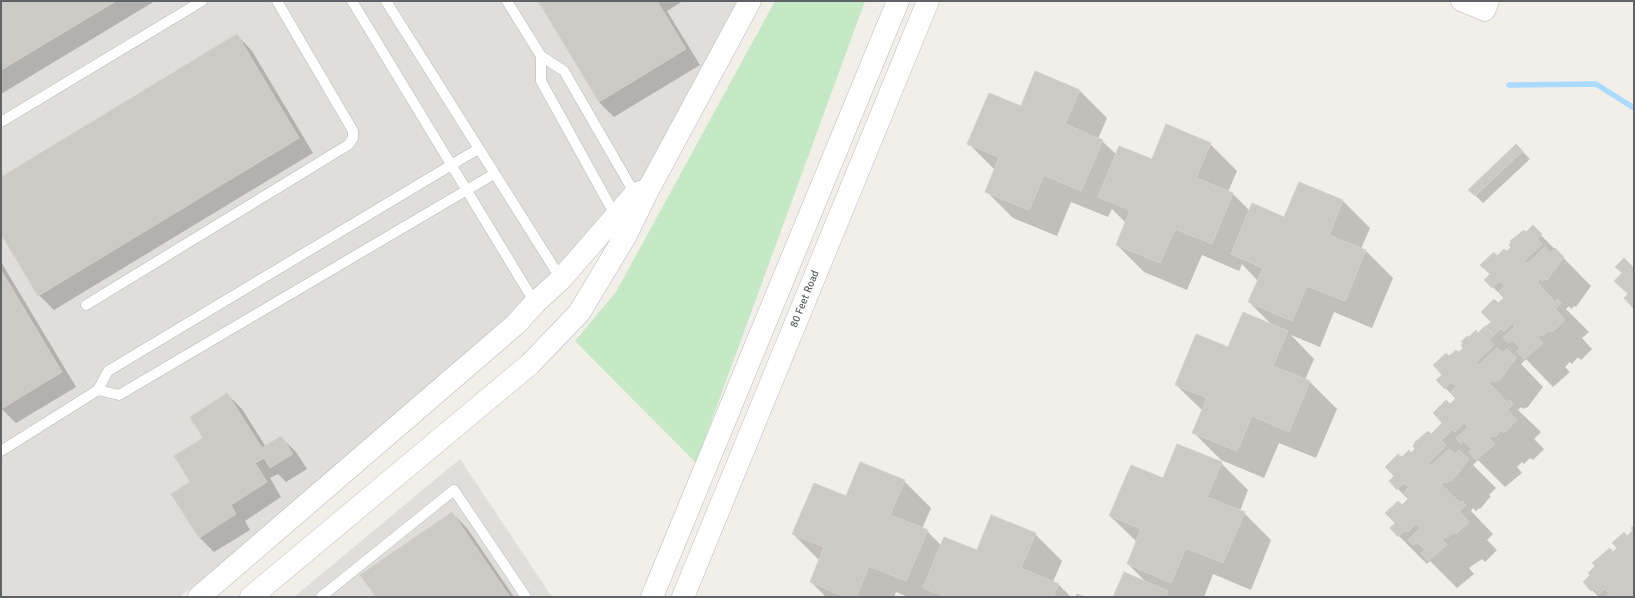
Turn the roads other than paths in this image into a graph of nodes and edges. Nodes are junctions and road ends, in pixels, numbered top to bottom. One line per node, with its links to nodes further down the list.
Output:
1 (202, 1): 12 (lane)
2 (277, 1): 21 (lane)
3 (352, 1): 14 (lane)
4 (386, 1): 13 (lane)
5 (507, 1): 11 (lane)
6 (750, 1): 17 (street)
7 (898, 1): 28 (street)
8 (928, 1): 29 (street, 80 Feet Road)
9 (1462, 1): 10 (street)
10 (1489, 1)
11 (541, 56): 17 (lane); 18 (lane)
12 (1, 122)
13 (478, 149): 14 (lane); 15 (lane)
14 (451, 164): 16 (lane); 22 (lane)
15 (494, 174): 16 (lane); 19 (lane)
16 (466, 189): 20 (lane); 22 (lane)
17 (641, 192): 18 (street); 25 (street)
18 (615, 215): 19 (street)
19 (561, 279): 20 (street)
20 (535, 303): 24 (street)
21 (86, 305)
22 (98, 390): 23 (lane)
23 (2, 447)
24 (199, 597)
25 (251, 597)
26 (321, 597): 27 (lane)
27 (526, 597)
28 (652, 597)
29 (683, 597)

